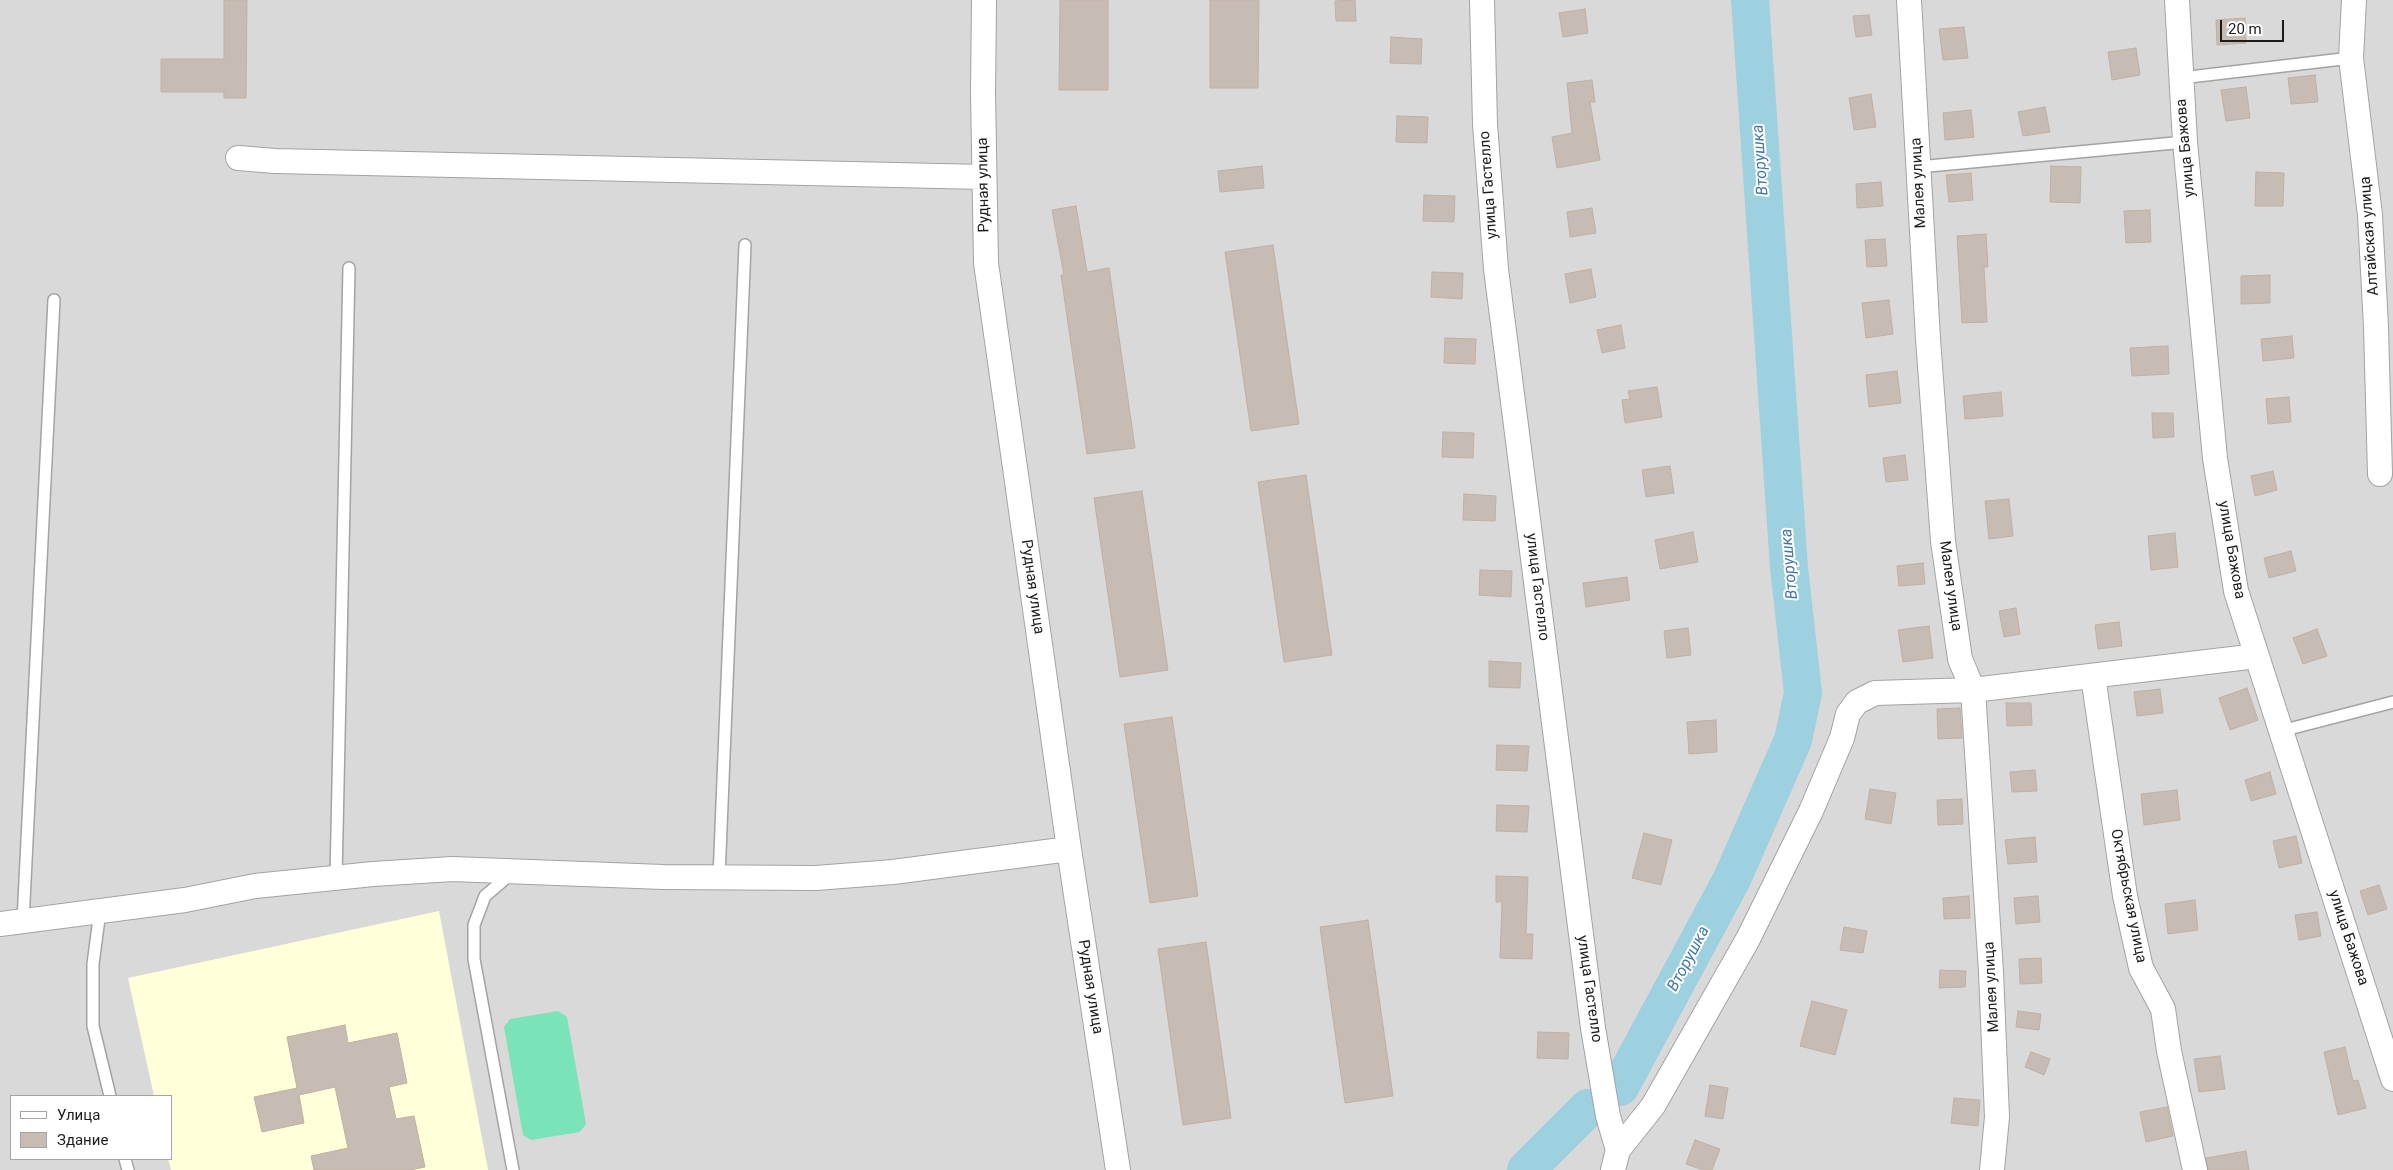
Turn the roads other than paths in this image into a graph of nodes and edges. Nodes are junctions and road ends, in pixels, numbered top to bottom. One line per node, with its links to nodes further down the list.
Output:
1 (984, 0): 11 (street, Рудная улица)
2 (1482, 0): 30 (street, улица Гастелло)
3 (1909, 0): 10 (street, Малея улица)
4 (2177, 0): 7 (street, улица Бажова)
5 (2354, 0): 6 (street, Алтайская улица)
6 (2351, 58): 7 (lane); 15 (street, Алтайская улица)
7 (2181, 78): 8 (street, улица Бажова)
8 (2185, 142): 10 (lane); 16 (street, улица Бажова)
9 (238, 158): 11 (street)
10 (1918, 167): 18 (street, Малея улица)
11 (984, 177): 21 (street, Рудная улица)
12 (746, 246): 23 (lane)
13 (349, 268): 24 (lane)
14 (54, 300): 26 (lane)
15 (2380, 474)
16 (2257, 656): 17 (street); 20 (street, улица Бажова)
17 (2093, 676): 18 (street); 34 (street, Октябрьская улица)
18 (1973, 690): 30 (street); 33 (street, Малея улица)
19 (2393, 702): 20 (lane)
20 (2281, 731): 28 (street, улица Бажова)
21 (1069, 849): 23 (street); 32 (street, Рудная улица)
22 (513, 871): 23 (street); 24 (street); 31 (lane)
23 (719, 877)
24 (336, 878): 25 (street)
25 (100, 911): 26 (street); 29 (lane)
26 (23, 921): 27 (street)
27 (0, 924)
28 (2393, 1079)
29 (110, 1095)
30 (1616, 1160)
31 (513, 1170)
32 (1118, 1170)
33 (1992, 1170)
34 (2195, 1170)

